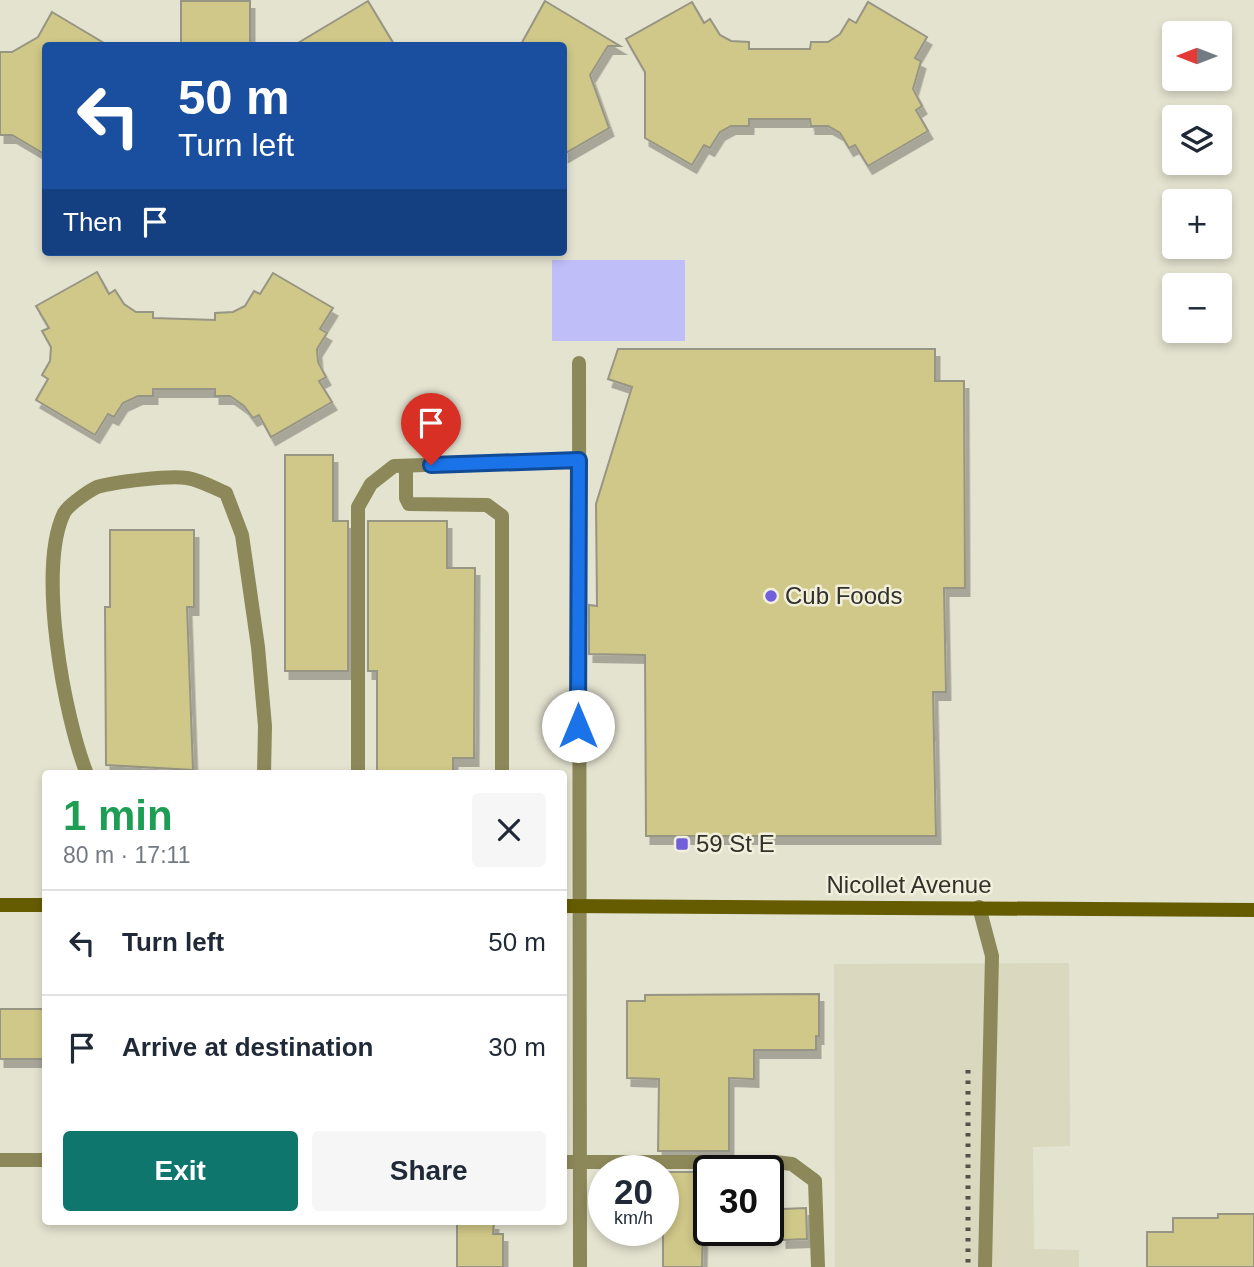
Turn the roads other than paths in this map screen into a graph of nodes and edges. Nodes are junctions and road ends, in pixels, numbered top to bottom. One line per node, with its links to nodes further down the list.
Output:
1 (579, 363): 2 (street)
2 (579, 460): 3 (street); 10 (street)
3 (406, 466): 6 (street); 7 (street)
4 (86, 770): 5 (street)
5 (264, 770)
6 (358, 770)
7 (502, 770)
8 (0, 905): 9 (main road)
9 (42, 905)
10 (571, 906): 11 (main road, Nicollet Avenue); 15 (street)
11 (979, 907): 12 (main road, Nicollet Avenue); 18 (street)
12 (1254, 911)
13 (0, 1160): 14 (street)
14 (42, 1160)
15 (571, 1162): 16 (street); 17 (street)
16 (580, 1267)
17 (818, 1267)
18 (985, 1267)

